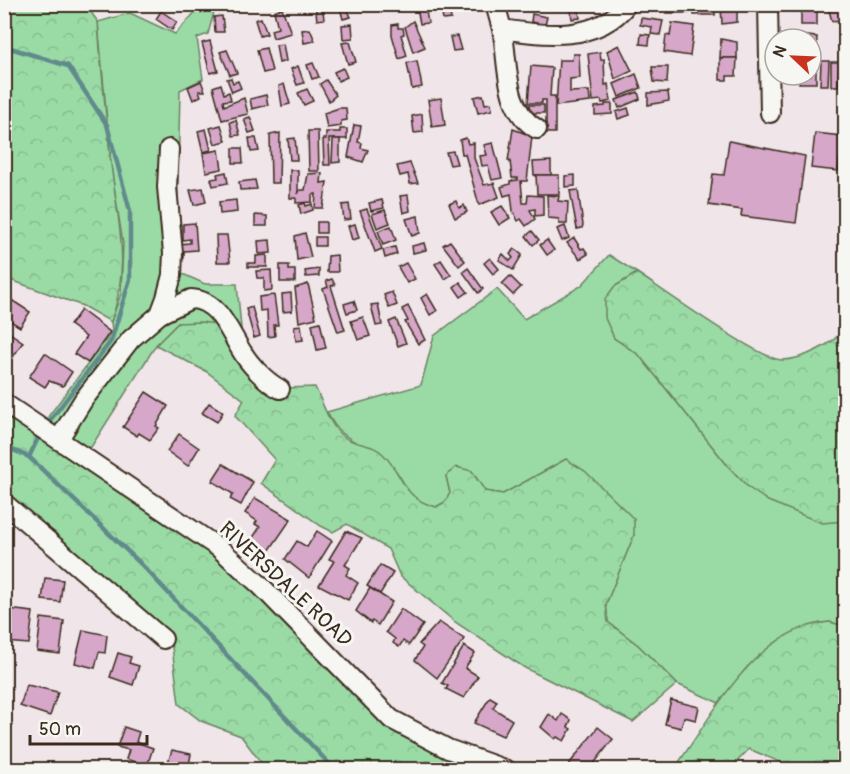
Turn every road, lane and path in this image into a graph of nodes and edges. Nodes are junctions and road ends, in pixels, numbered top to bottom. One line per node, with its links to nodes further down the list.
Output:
1 (495, 4): 4 (street)
2 (627, 4): 4 (street)
3 (768, 4): 5 (street)
4 (502, 29): 6 (street)
5 (770, 113)
6 (537, 129)
7 (169, 149): 8 (street)
8 (160, 314): 9 (street); 11 (street)
9 (280, 389)
10 (4, 403): 11 (street, RIVERSDALE ROAD)
11 (59, 440): 14 (street, RIVERSDALE ROAD)
12 (4, 503): 13 (street)
13 (163, 639)
14 (507, 770)

